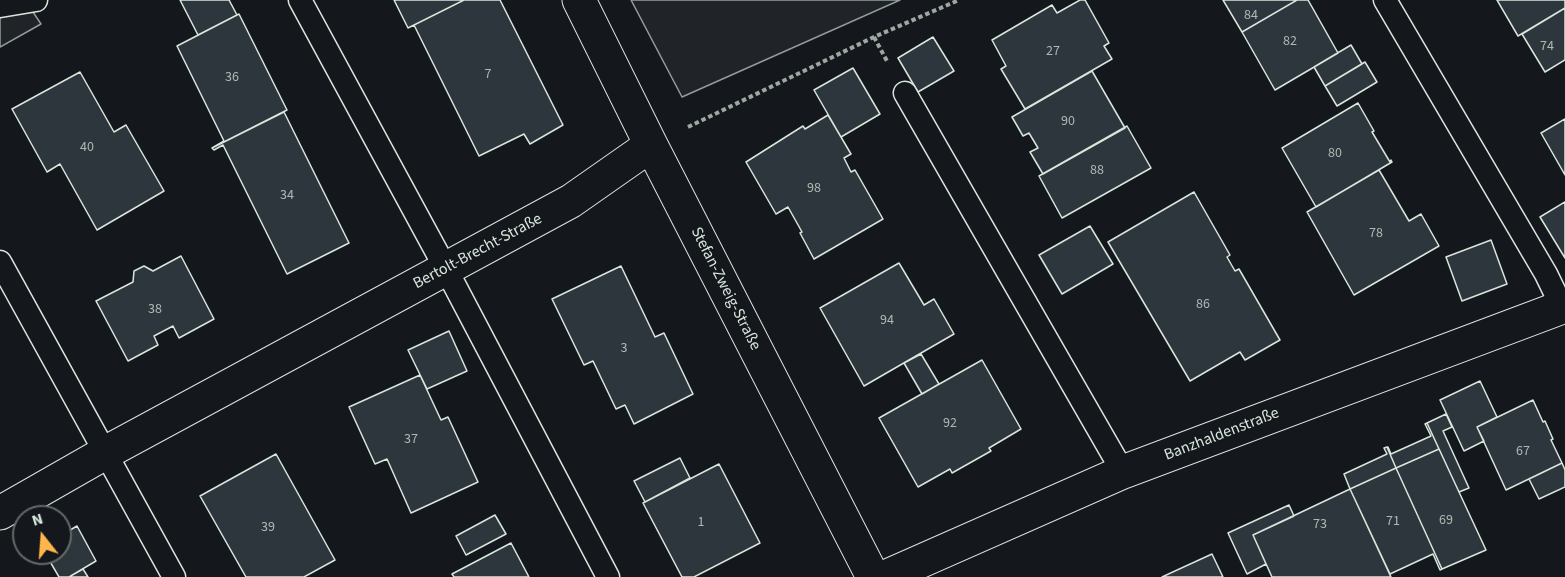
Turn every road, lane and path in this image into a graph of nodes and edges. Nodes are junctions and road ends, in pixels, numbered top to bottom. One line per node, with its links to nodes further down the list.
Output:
1 (36, 0): 6 (lane)
2 (300, 0): 10 (lane)
3 (579, 0): 8 (street, Stefan-Zweig-Straße)
4 (959, 0): 8 (path)
5 (1386, 0): 11 (lane)
6 (0, 6)
7 (905, 93): 13 (lane)
8 (651, 145): 10 (street, Bertolt-Brecht-Straße); 17 (street, Stefan-Zweig-Straße)
9 (0, 262): 12 (lane)
10 (446, 269): 12 (street, Bertolt-Brecht-Straße); 16 (lane)
11 (1563, 307): 13 (street, Banzhaldenstraße)
12 (105, 453): 14 (street, Bertolt-Brecht-Straße); 15 (lane)
13 (1123, 472): 18 (street, Banzhaldenstraße)
14 (0, 513)
15 (174, 577)
16 (608, 577)
17 (873, 577)
18 (885, 577)

